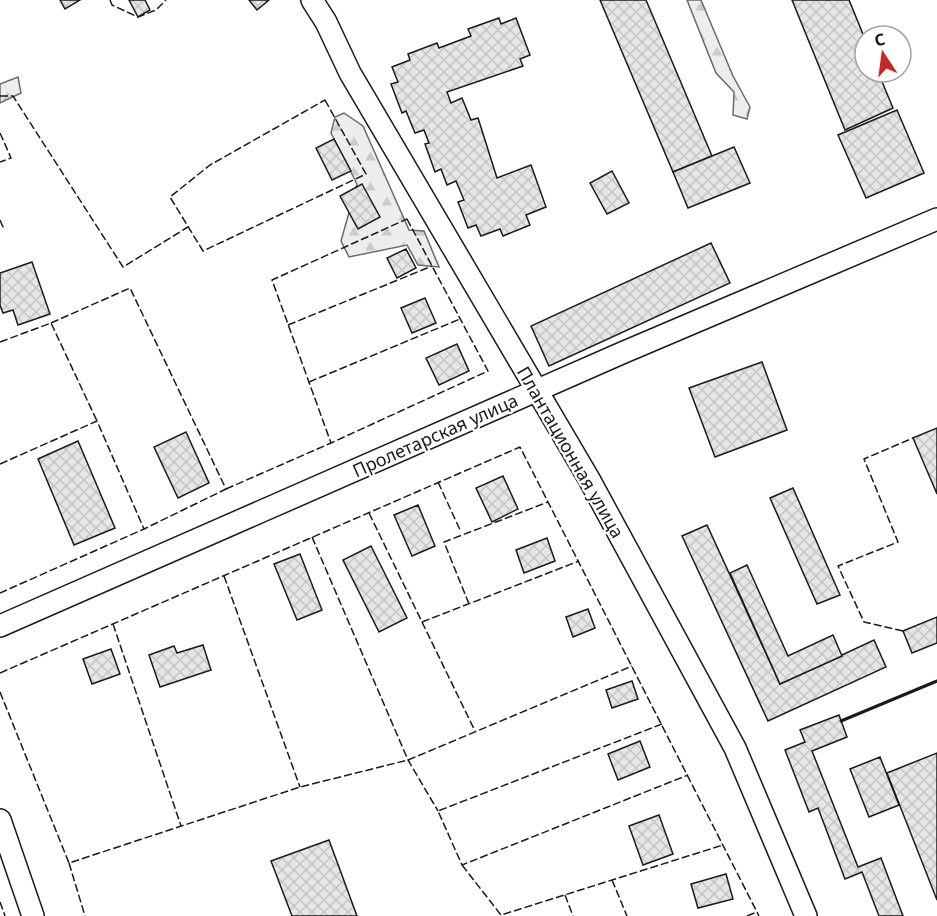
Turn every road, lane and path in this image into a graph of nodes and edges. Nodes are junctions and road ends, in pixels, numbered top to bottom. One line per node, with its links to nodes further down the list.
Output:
1 (312, 0): 3 (street, Плантационная улица)
2 (937, 219): 3 (street, Пролетарская улица)
3 (537, 390): 4 (street, Пролетарская улица); 7 (street, Плантационная улица)
4 (0, 626)
5 (0, 820): 6 (street)
6 (33, 916)
7 (807, 916)

